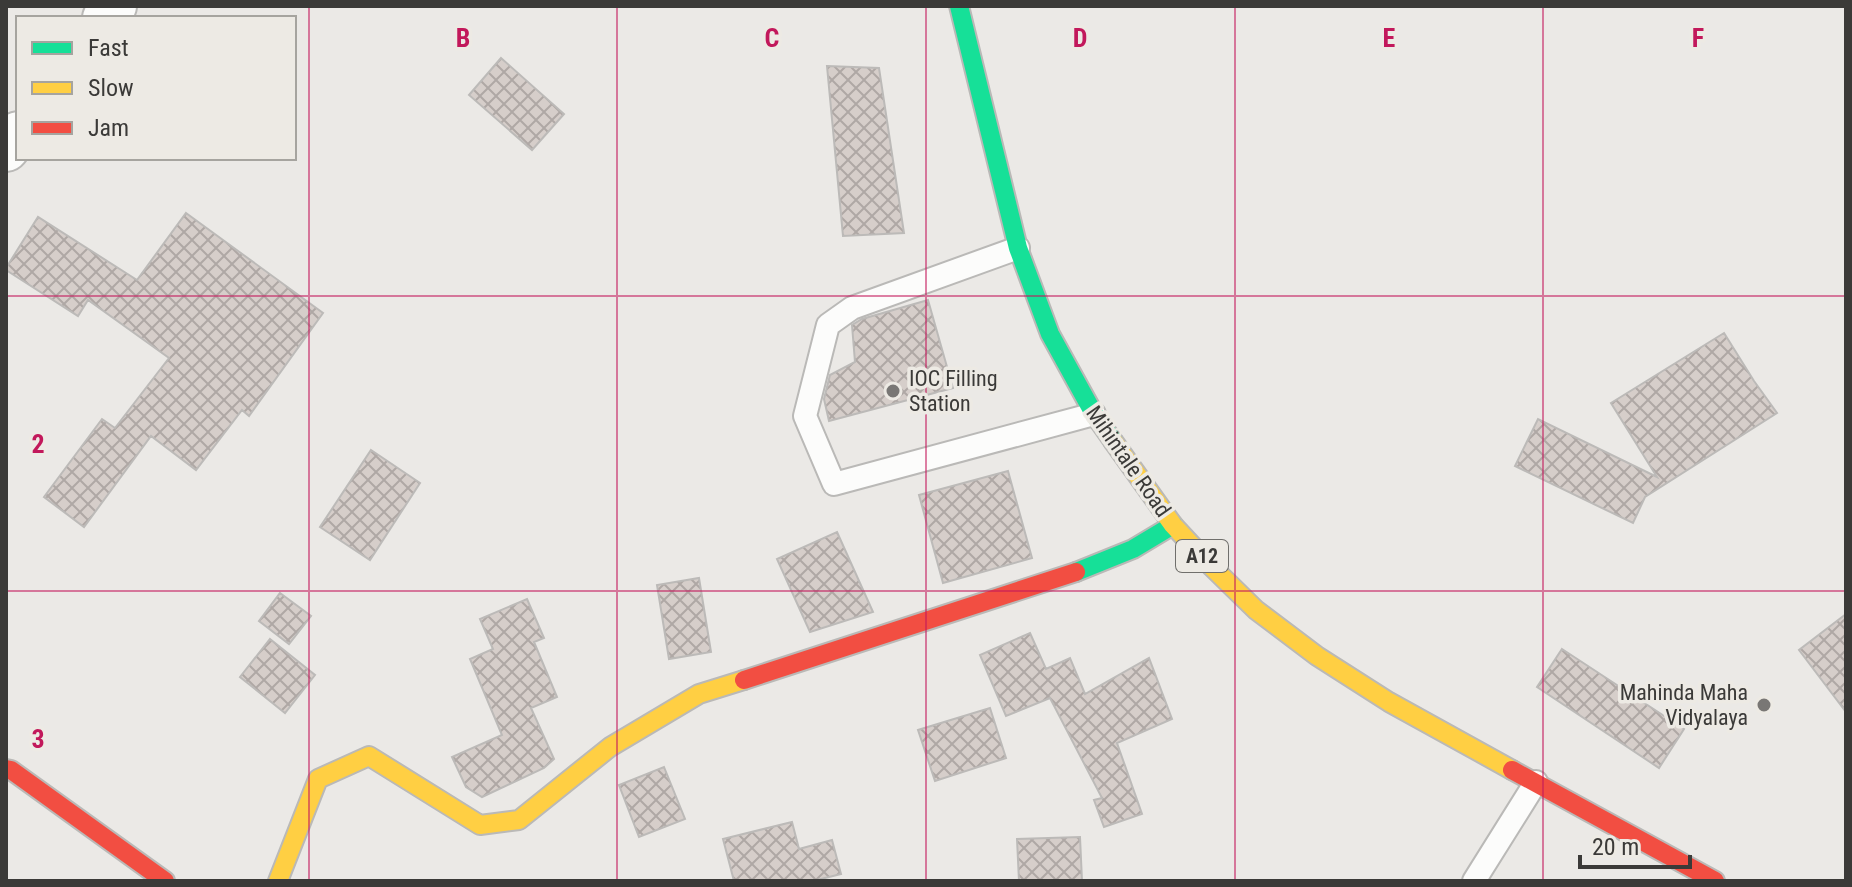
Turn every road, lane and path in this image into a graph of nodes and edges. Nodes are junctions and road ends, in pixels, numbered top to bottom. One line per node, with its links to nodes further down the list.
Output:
1 (959, 6): 2 (main road, Mihintale Road / A12)
2 (1018, 248): 3 (main road, Mihintale Road / A12); 3 (lane)
3 (1094, 414): 4 (main road, Mihintale Road / A12)
4 (1173, 525): 6 (main road, Mihintale Road / A12); 8 (main road)
5 (6, 769): 7 (main road)
6 (1536, 782): 9 (lane); 10 (main road, Mihintale Road / A12)
7 (165, 881)
8 (278, 881)
9 (1474, 881)
10 (1715, 881)

